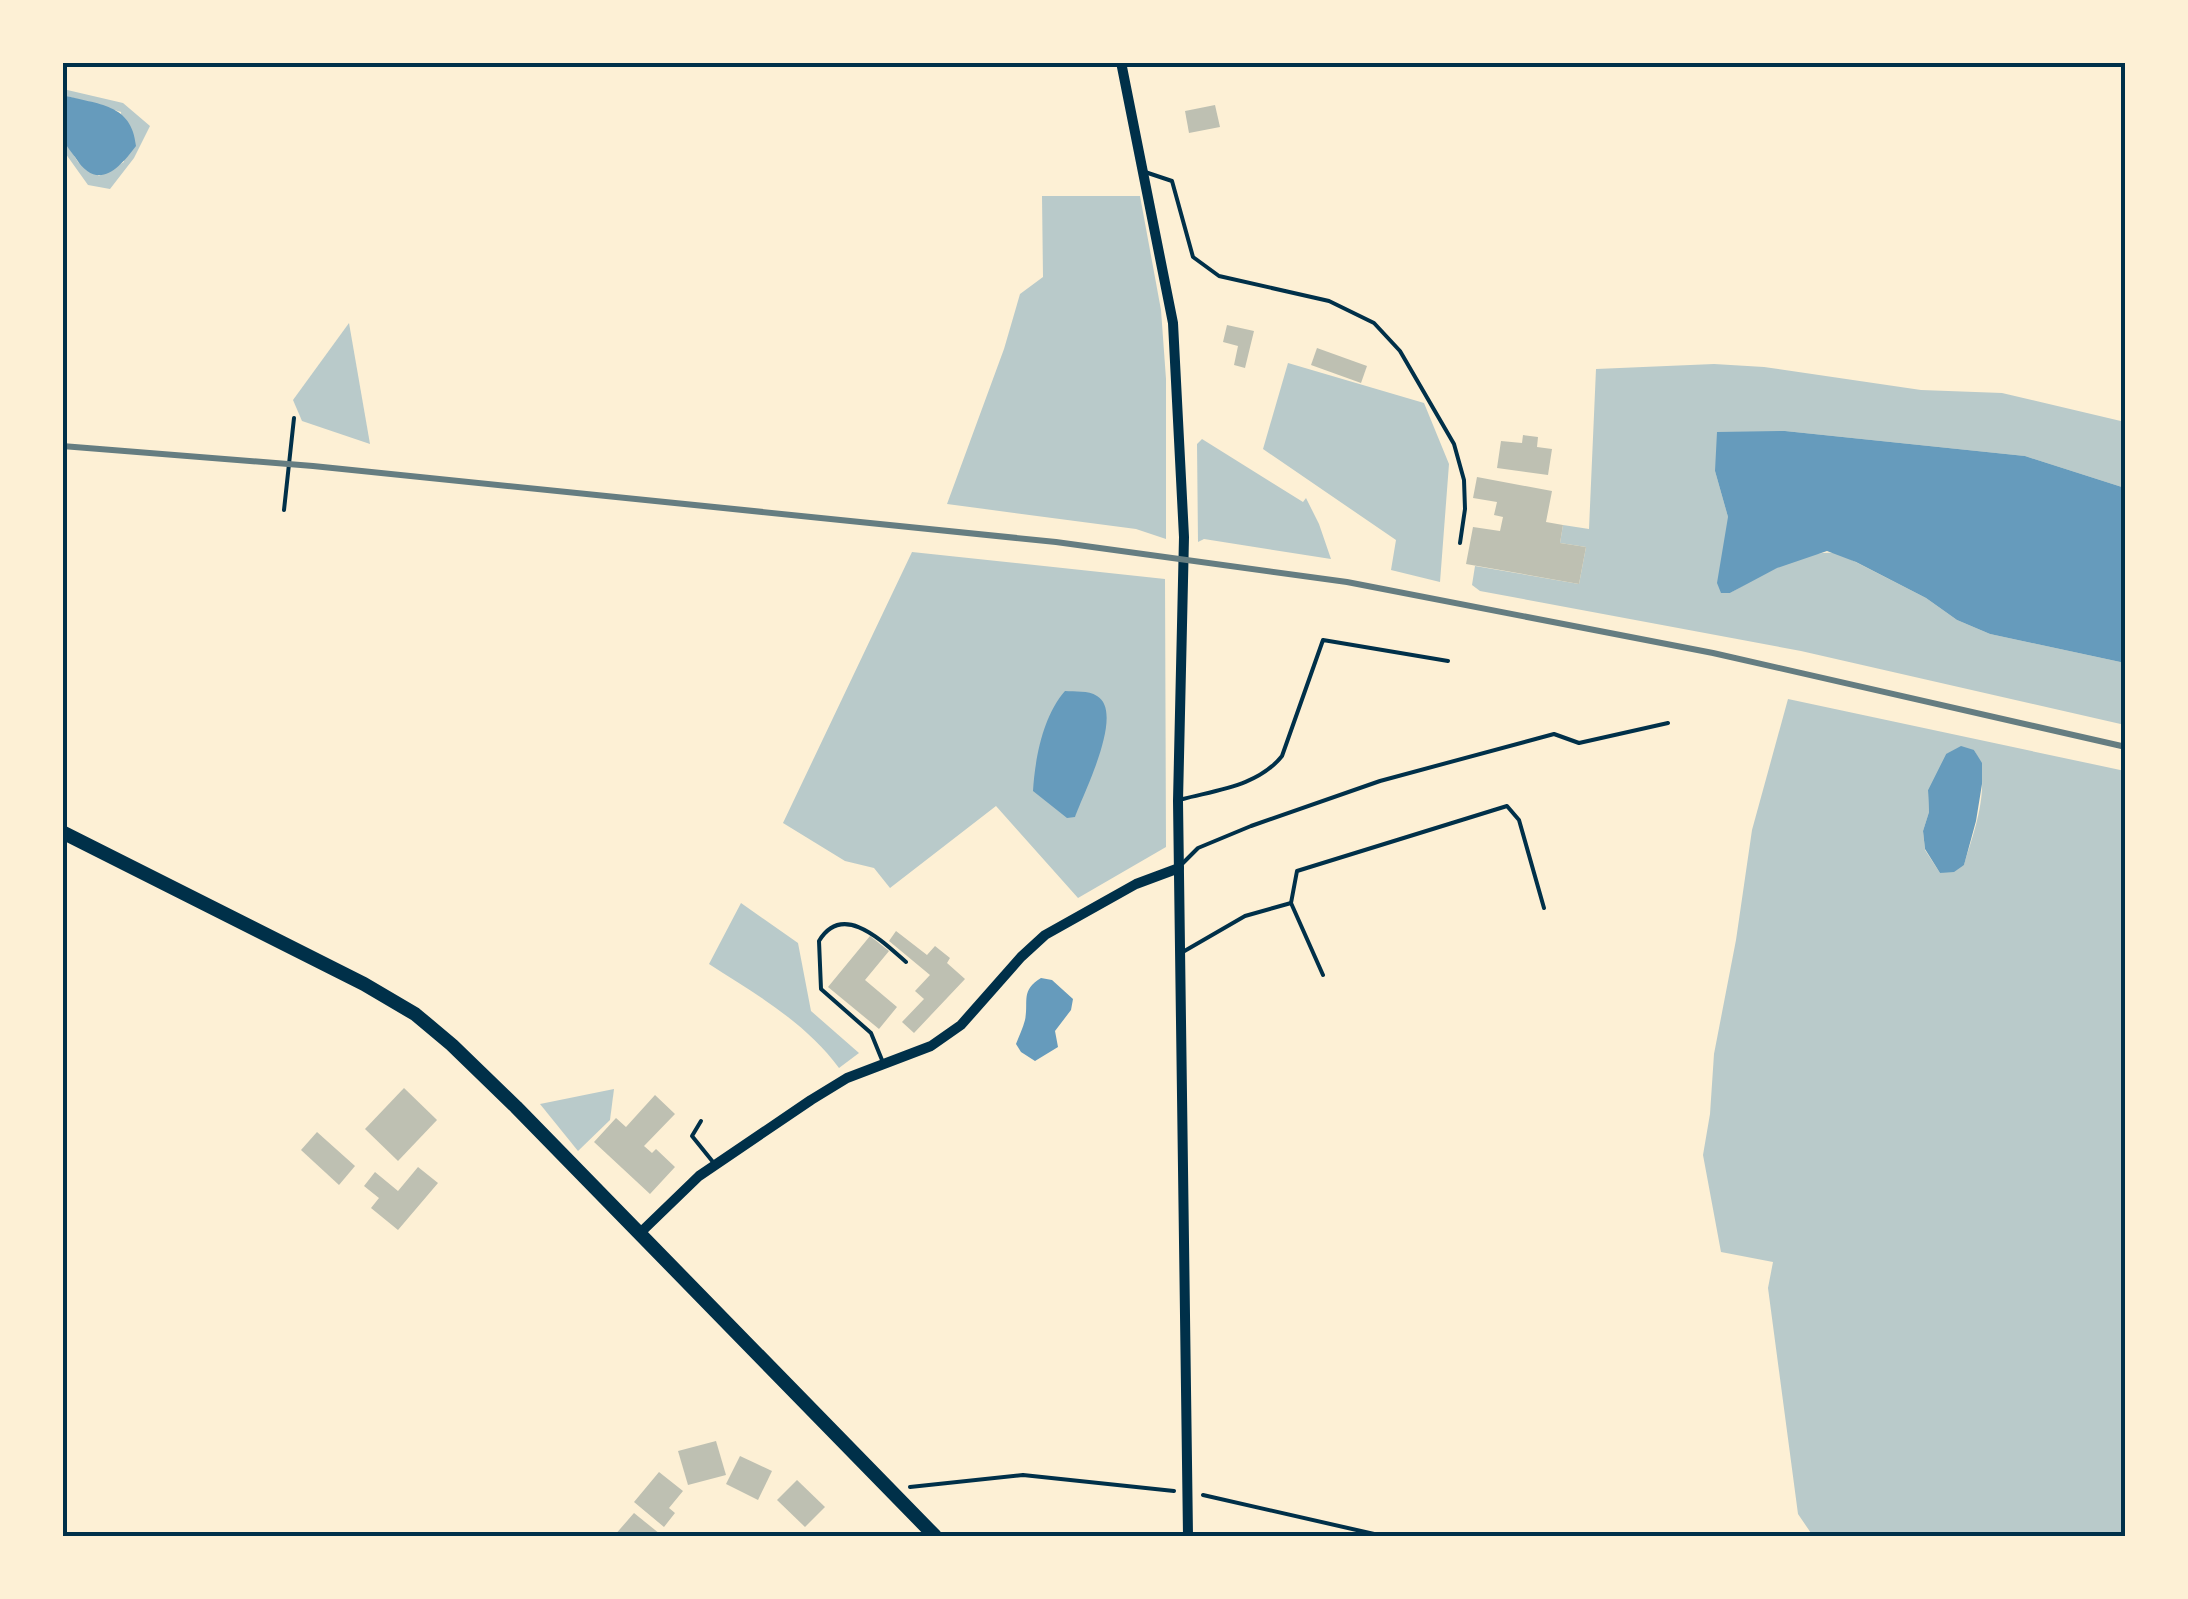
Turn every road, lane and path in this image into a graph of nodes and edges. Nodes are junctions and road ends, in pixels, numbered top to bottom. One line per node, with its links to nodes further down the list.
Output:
1 (1121, 62): 2 (street)
2 (1145, 172): 5 (lane); 8 (street)
3 (294, 418): 4 (path)
4 (284, 510)
5 (1460, 543)
6 (1448, 662): 8 (lane)
7 (1668, 723): 10 (lane)
8 (1178, 800): 10 (street)
9 (62, 832): 19 (highway)
10 (1179, 868): 13 (street); 16 (street)
11 (1290, 903): 12 (lane); 13 (lane); 15 (lane)
12 (1544, 908)
13 (1180, 953): 20 (street)
14 (906, 962): 16 (lane)
15 (1323, 975)
16 (884, 1065): 18 (street)
17 (700, 1121): 18 (lane)
18 (716, 1165): 19 (street)
19 (640, 1234): 21 (highway)
20 (1188, 1493): 21 (path); 23 (street); 24 (path)
21 (896, 1497): 22 (highway)
22 (935, 1536)
23 (1188, 1536)
24 (1384, 1536)

